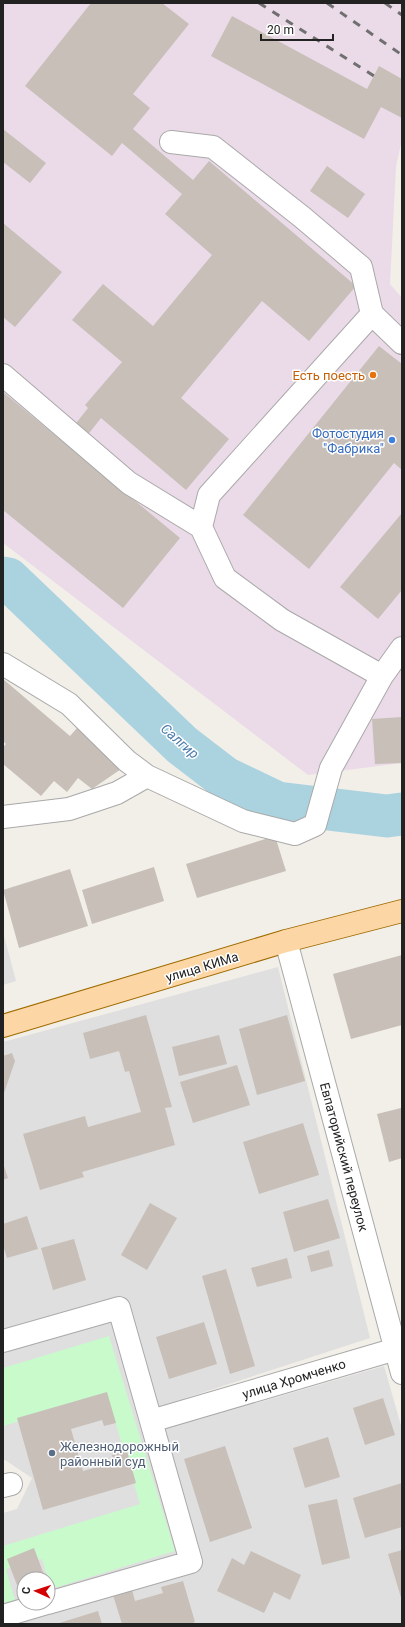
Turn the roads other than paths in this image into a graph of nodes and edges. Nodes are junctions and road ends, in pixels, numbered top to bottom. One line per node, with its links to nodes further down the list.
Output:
1 (171, 142): 2 (street)
2 (372, 314): 3 (street); 5 (street)
3 (402, 343)
4 (3, 375): 5 (street)
5 (201, 527): 8 (street)
6 (402, 648): 8 (street)
7 (3, 664): 9 (street)
8 (382, 676): 9 (street)
9 (147, 776): 10 (street)
10 (3, 816)
11 (402, 911): 12 (main road, улица КИМа)
12 (286, 941): 13 (main road, улица КИМа); 15 (street, Евпаторийский переулок)
13 (3, 1026)
14 (3, 1341): 17 (street)
15 (396, 1349): 16 (street, Евпаторийский переулок); 17 (street, улица Хромченко)
16 (402, 1373)
17 (151, 1421): 18 (street)
18 (56, 1601)
19 (20, 1611): 20 (street)
20 (3, 1616)

